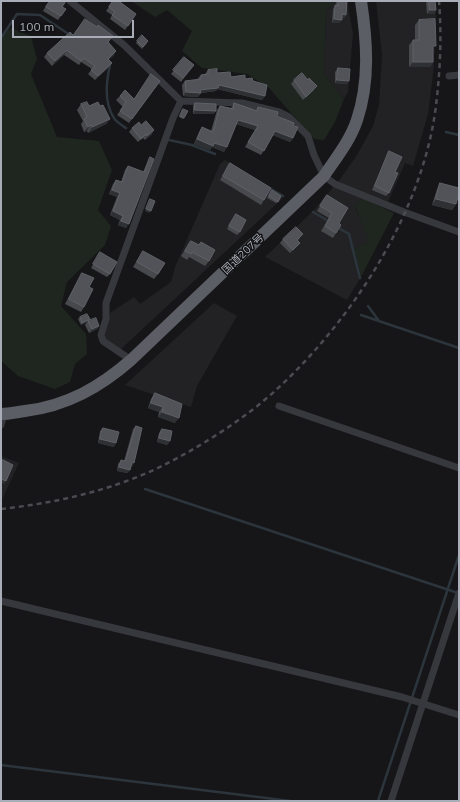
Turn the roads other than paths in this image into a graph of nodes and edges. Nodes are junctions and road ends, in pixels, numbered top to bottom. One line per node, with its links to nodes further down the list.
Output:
1 (70, 1): 5 (street)
2 (361, 1): 6 (highway, 国道207号)
3 (459, 74): 4 (street)
4 (449, 76)
5 (181, 101): 6 (street); 8 (street)
6 (324, 176): 7 (street); 8 (highway, 国道207号)
7 (459, 232)
8 (131, 360): 10 (highway, 国道207号)
9 (279, 406): 11 (street)
10 (2, 417)
11 (459, 468)
12 (459, 593): 14 (street)
13 (1, 601): 14 (street)
14 (423, 703): 15 (street); 16 (street)
15 (459, 715)
16 (391, 801)

